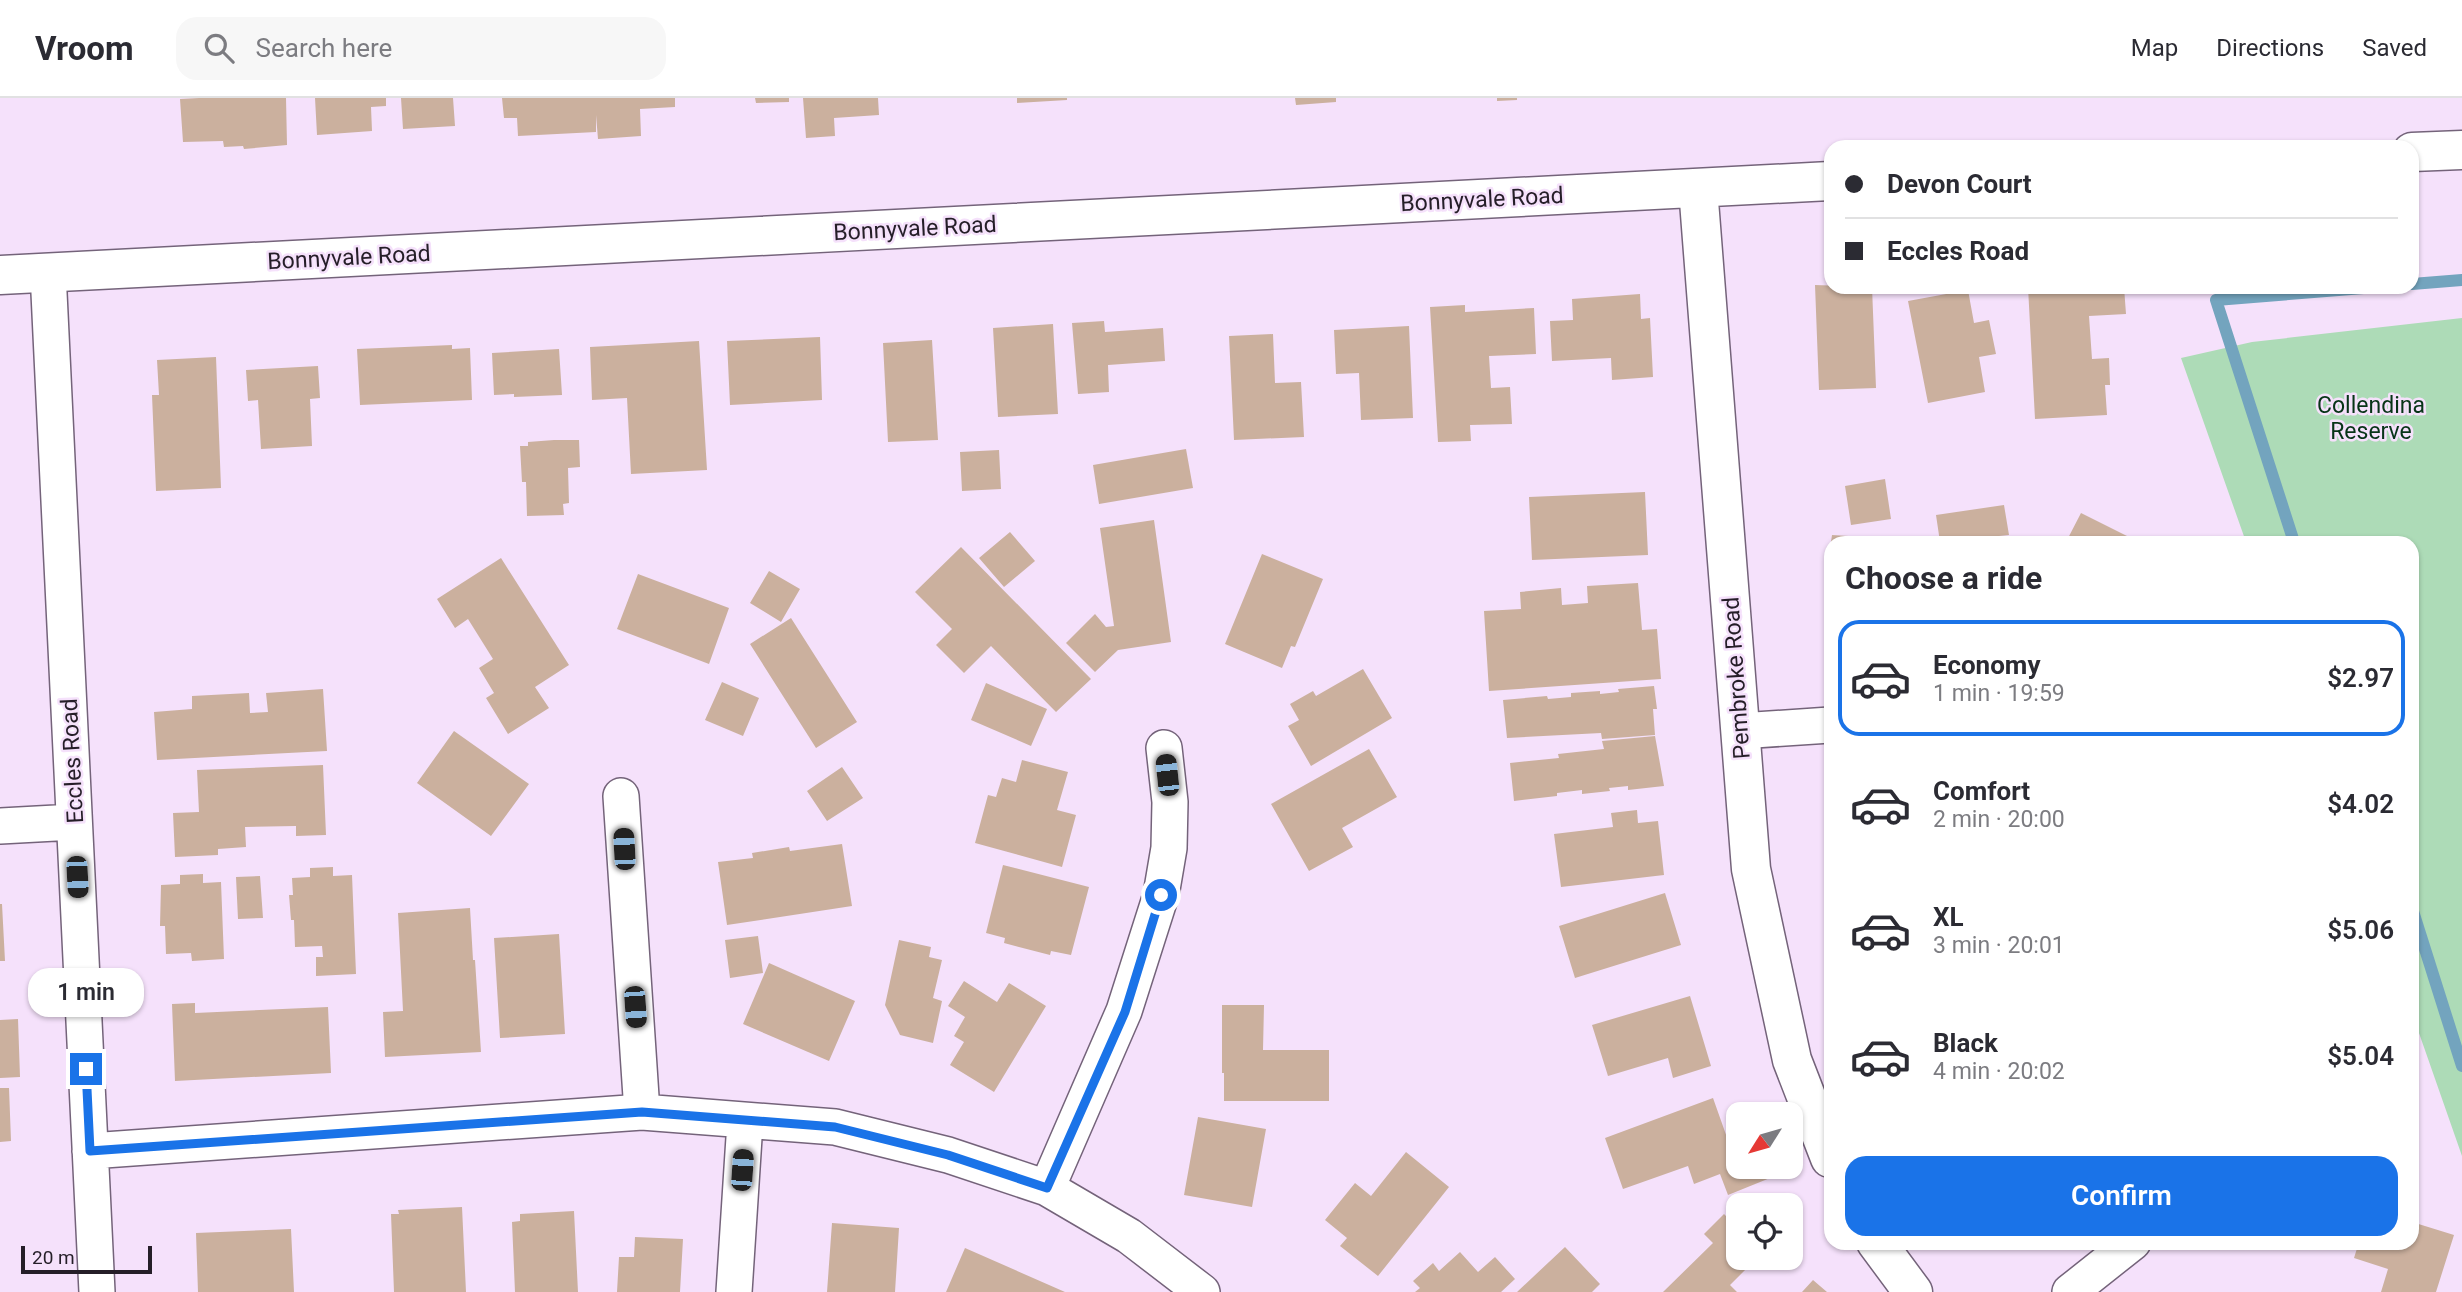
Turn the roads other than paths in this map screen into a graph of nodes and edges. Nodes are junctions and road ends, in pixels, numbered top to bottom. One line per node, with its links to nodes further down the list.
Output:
1 (2462, 150): 2 (street)
2 (2419, 152)
3 (1824, 181): 4 (street, Bonnyvale Road)
4 (1698, 188): 5 (street, Bonnyvale Road); 8 (street, Pembroke Road)
5 (48, 272): 6 (street, Bonnyvale Road); 11 (street, Eccles Road)
6 (0, 275)
7 (1824, 725): 8 (street)
8 (1740, 732): 15 (street, Pembroke Road)
9 (1164, 748): 17 (street)
10 (621, 796): 13 (street)
11 (75, 822): 12 (street); 16 (street, Eccles Road)
12 (0, 826)
13 (642, 1112): 14 (street); 16 (street)
14 (745, 1122): 17 (street); 21 (street)
15 (1824, 1143)
16 (90, 1151): 20 (street, Eccles Road)
17 (1047, 1188): 22 (street)
18 (1882, 1250): 23 (street)
19 (2123, 1250): 24 (street)
20 (97, 1292)
21 (734, 1292)
22 (1202, 1292)
23 (1913, 1292)
24 (2070, 1292)

